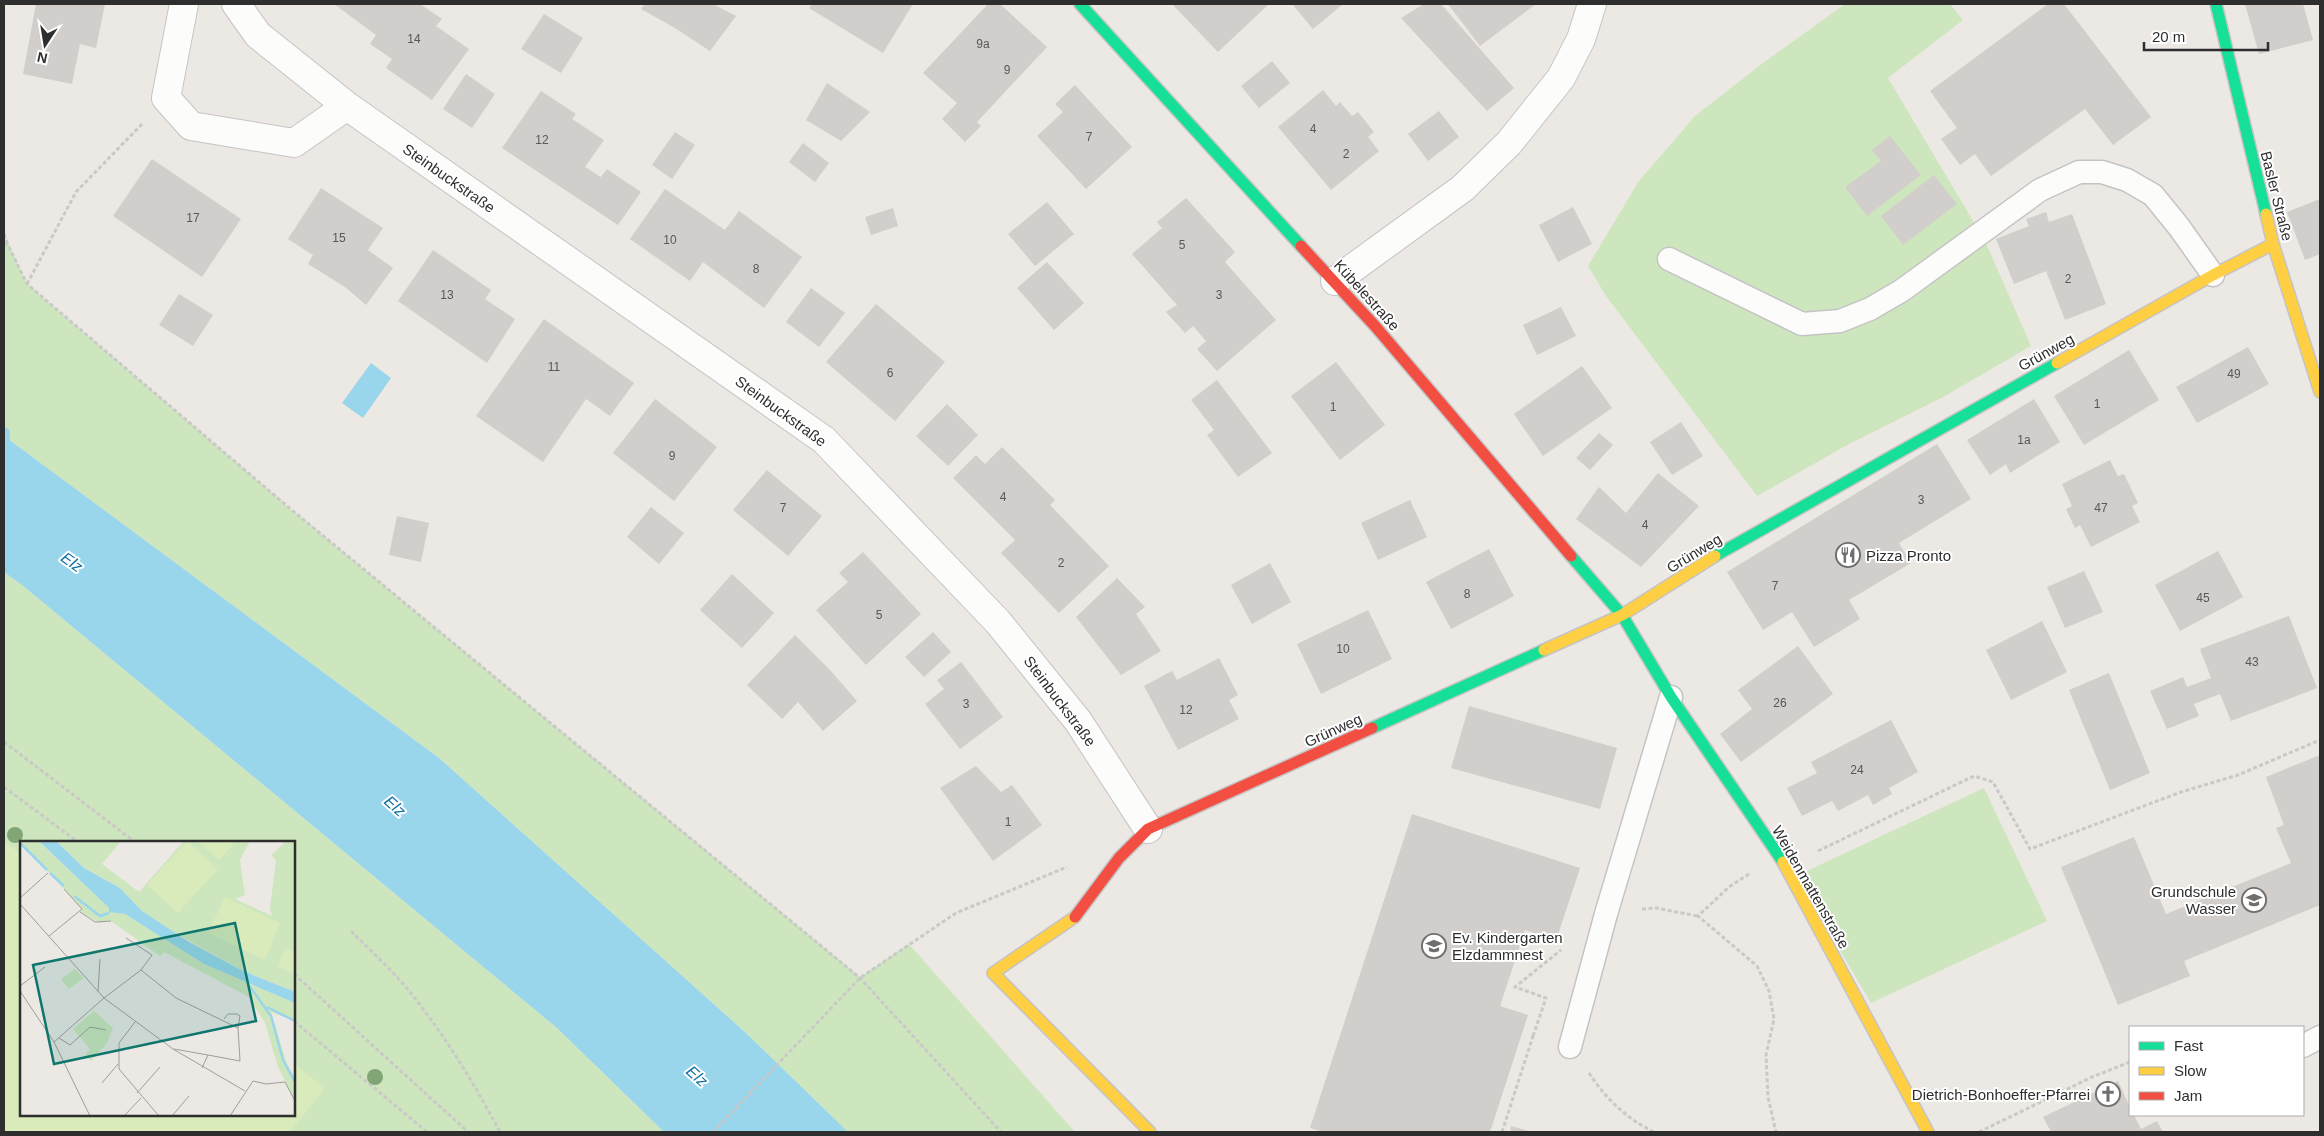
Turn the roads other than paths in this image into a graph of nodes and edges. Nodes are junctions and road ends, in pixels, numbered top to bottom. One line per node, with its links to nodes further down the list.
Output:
1 (184, 4): 6 (street)
2 (236, 4): 6 (street, Steinbuckstraße)
3 (1080, 4): 10 (street, Kübelestraße)
4 (1592, 4): 10 (street)
5 (2216, 4): 7 (street, Basler Straße)
6 (347, 106): 14 (street, Steinbuckstraße)
7 (2273, 244): 9 (street, Grünweg); 11 (street, Basler Straße)
8 (1669, 259): 9 (lane)
9 (2213, 275): 12 (street, Grünweg)
10 (1335, 281): 12 (street, Kübelestraße)
11 (2320, 392)
12 (1622, 615): 13 (street, Weidenmattenstraße); 14 (street, Grünweg)
13 (1671, 697): 17 (lane); 19 (street, Weidenmattenstraße)
14 (1148, 829): 18 (street, Grünweg)
15 (2320, 1037): 16 (lane)
16 (2304, 1045)
17 (1570, 1047)
18 (1150, 1132)
19 (1928, 1132)

